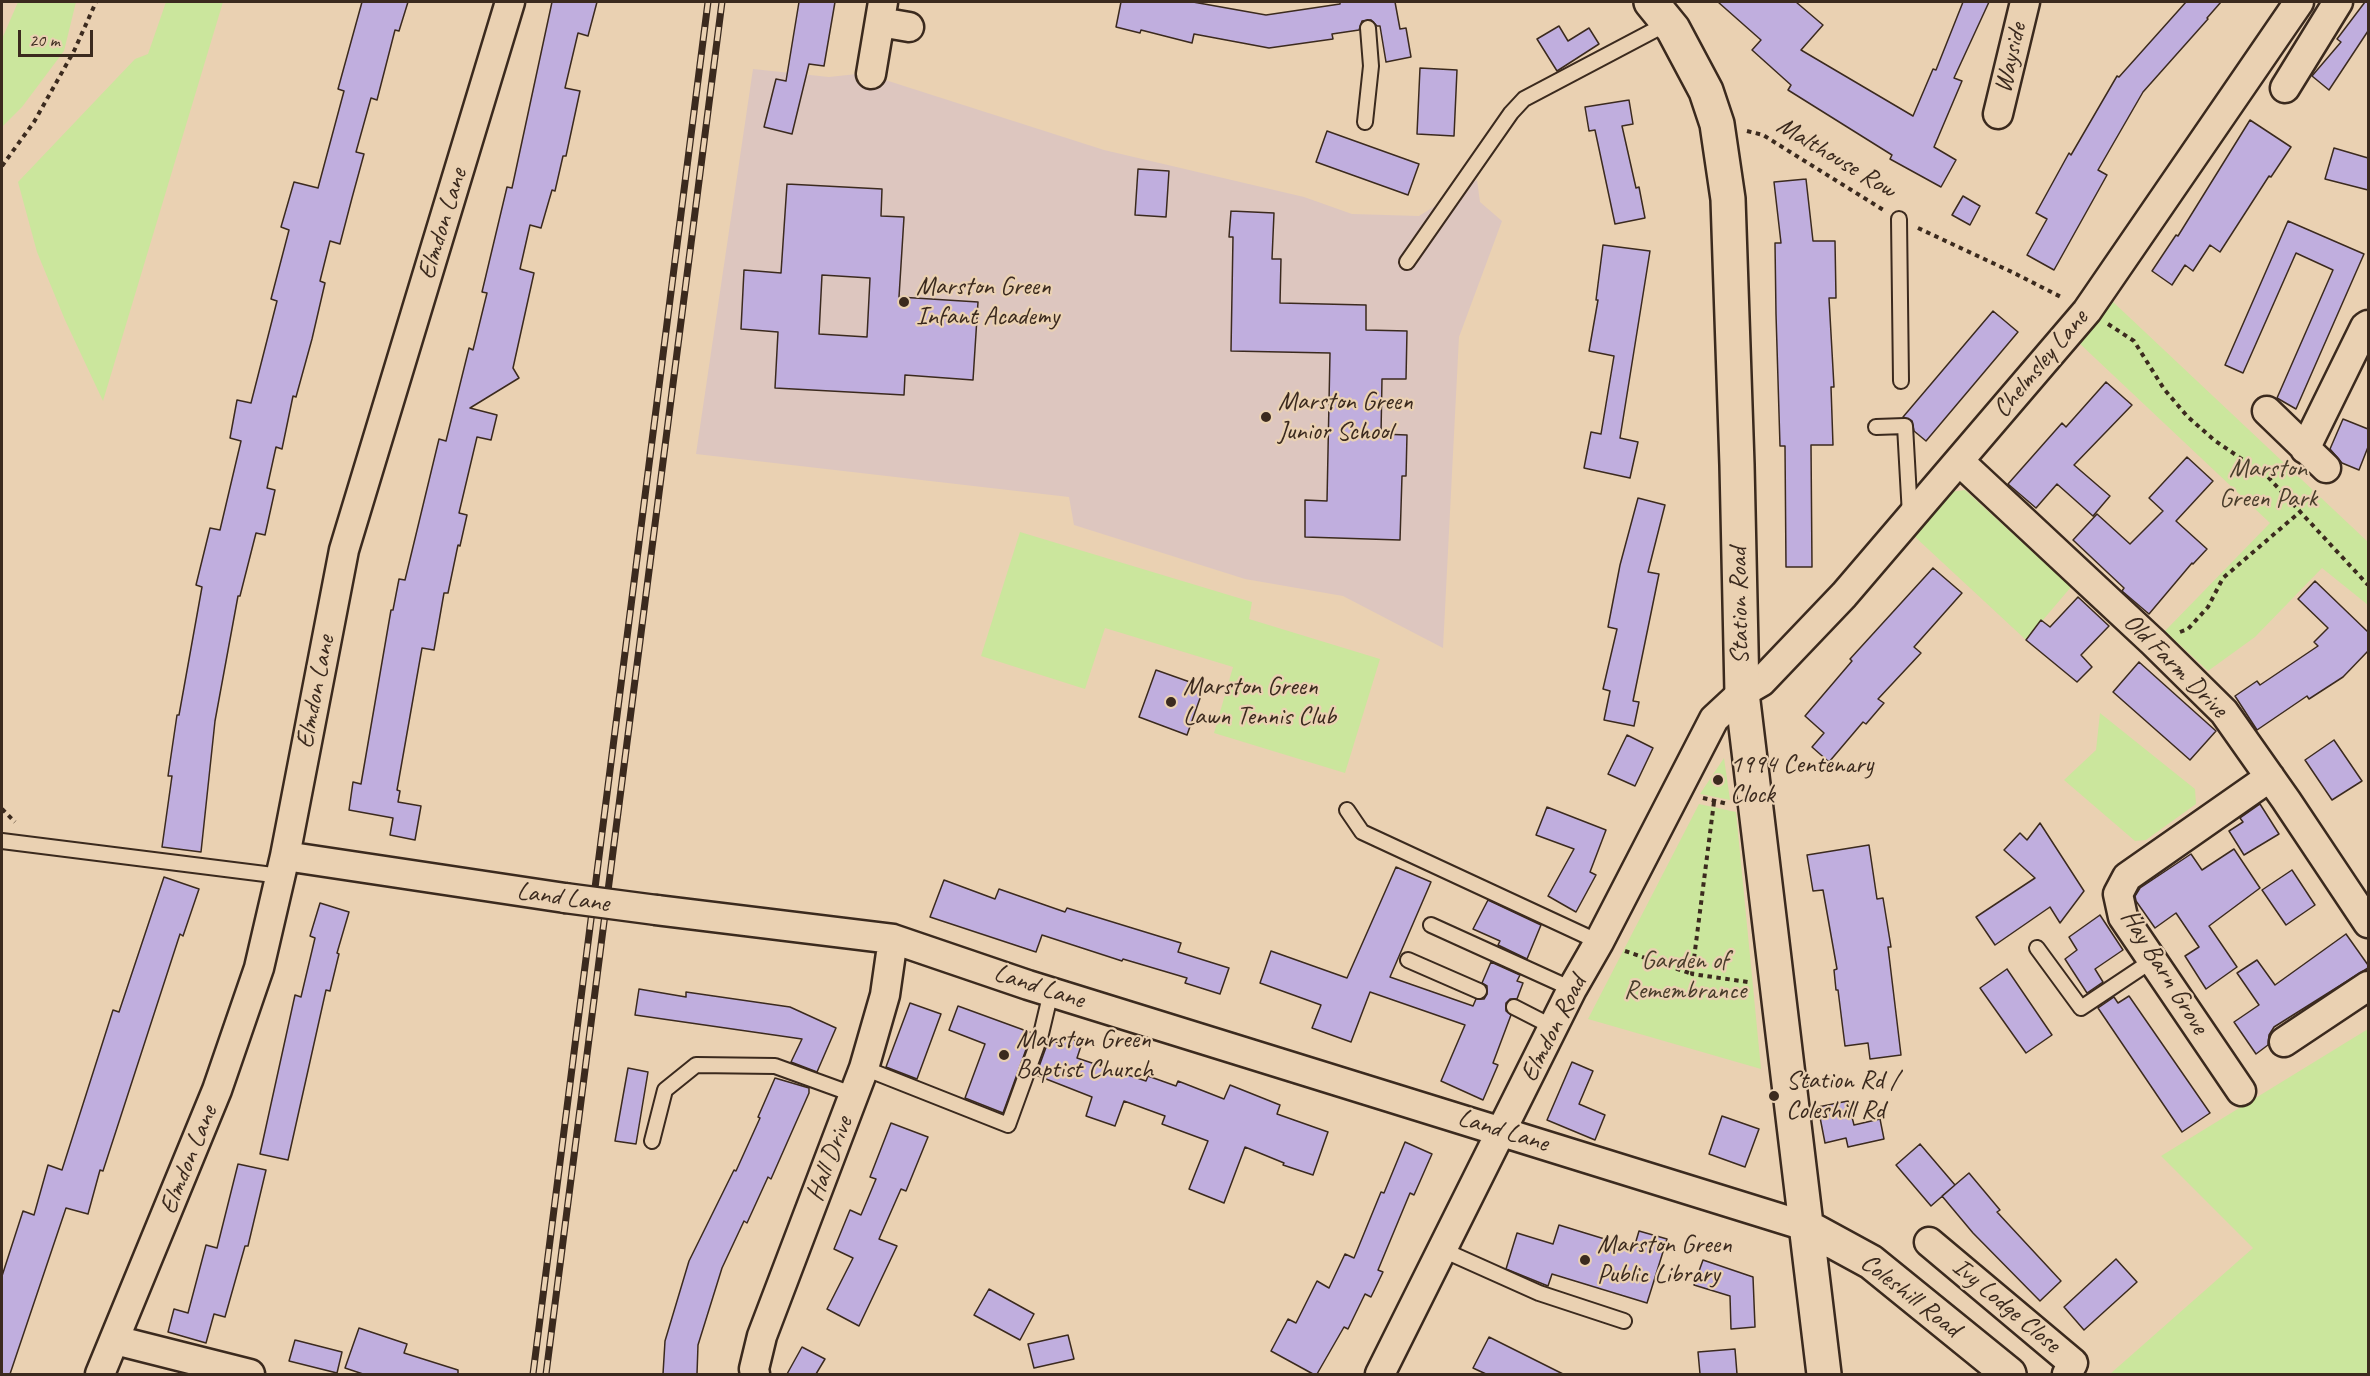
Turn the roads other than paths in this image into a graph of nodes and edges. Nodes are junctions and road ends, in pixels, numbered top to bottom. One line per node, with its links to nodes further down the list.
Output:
1 (510, 2): 27 (street, Elmdon Lane)
2 (2025, 2): 11 (street, Wayside)
3 (2299, 2): 20 (street, Chelmsley Lane)
4 (2338, 2): 10 (street)
5 (882, 12): 7 (street); 9 (street)
6 (1659, 12): 14 (lane); 23 (street, Station Road)
7 (909, 27)
8 (1368, 28): 12 (lane)
9 (872, 74)
10 (2285, 88)
11 (1998, 114)
12 (1365, 122)
13 (1899, 219): 16 (lane)
14 (1407, 262)
15 (2368, 325): 19 (street)
16 (1901, 381)
17 (2267, 411): 19 (street)
18 (1876, 427): 22 (lane)
19 (2305, 449): 21 (street)
20 (1959, 461): 22 (street, Chelmsley Lane); 24 (street, Old Farm Drive)
21 (2325, 468)
22 (1911, 518): 23 (street, Chelmsley Lane)
23 (1742, 693): 31 (street, Elmdon Road); 47 (street, Station Road)
24 (2270, 777): 28 (street, Old Farm Drive); 34 (street, Hay Barn Grove)
25 (1347, 810): 31 (lane)
26 (2, 841): 27 (lane)
27 (283, 866): 30 (street, Land Lane, bridge); 51 (street, Elmdon Lane)
28 (2364, 906)
29 (1431, 925): 36 (lane)
30 (893, 939): 38 (street, Land Lane); 42 (street, Hall Drive)
31 (1609, 946): 36 (street, Elmdon Road)
32 (2037, 948): 34 (lane)
33 (1408, 960): 37 (lane)
34 (2152, 960): 43 (street, Hay Barn Grove)
35 (2368, 986): 41 (street)
36 (1572, 989): 40 (street, Elmdon Road)
37 (1479, 991)
38 (1051, 992): 42 (lane); 45 (street, Land Lane)
39 (1514, 1007): 40 (lane)
40 (1553, 1027): 45 (street, Elmdon Road)
41 (2284, 1042)
42 (864, 1068): 44 (street, Hall Drive)
43 (2241, 1091)
44 (855, 1095): 46 (lane); 54 (street, Hall Drive)
45 (1503, 1131): 47 (street, Land Lane); 49 (street, Elmdon Road)
46 (652, 1141)
47 (1805, 1226): 56 (street, Station Road); 57 (street, Coleshill Road)
48 (1929, 1242): 58 (street, Ivy Lodge Close)
49 (1443, 1250): 50 (lane); 55 (street, Elmdon Road)
50 (1624, 1321)
51 (115, 1340): 52 (street, Elmdon Lane); 53 (street)
52 (100, 1374)
53 (250, 1374)
54 (755, 1374)
55 (1380, 1374)
56 (1824, 1374)
57 (2009, 1374)
58 (2067, 1374)

